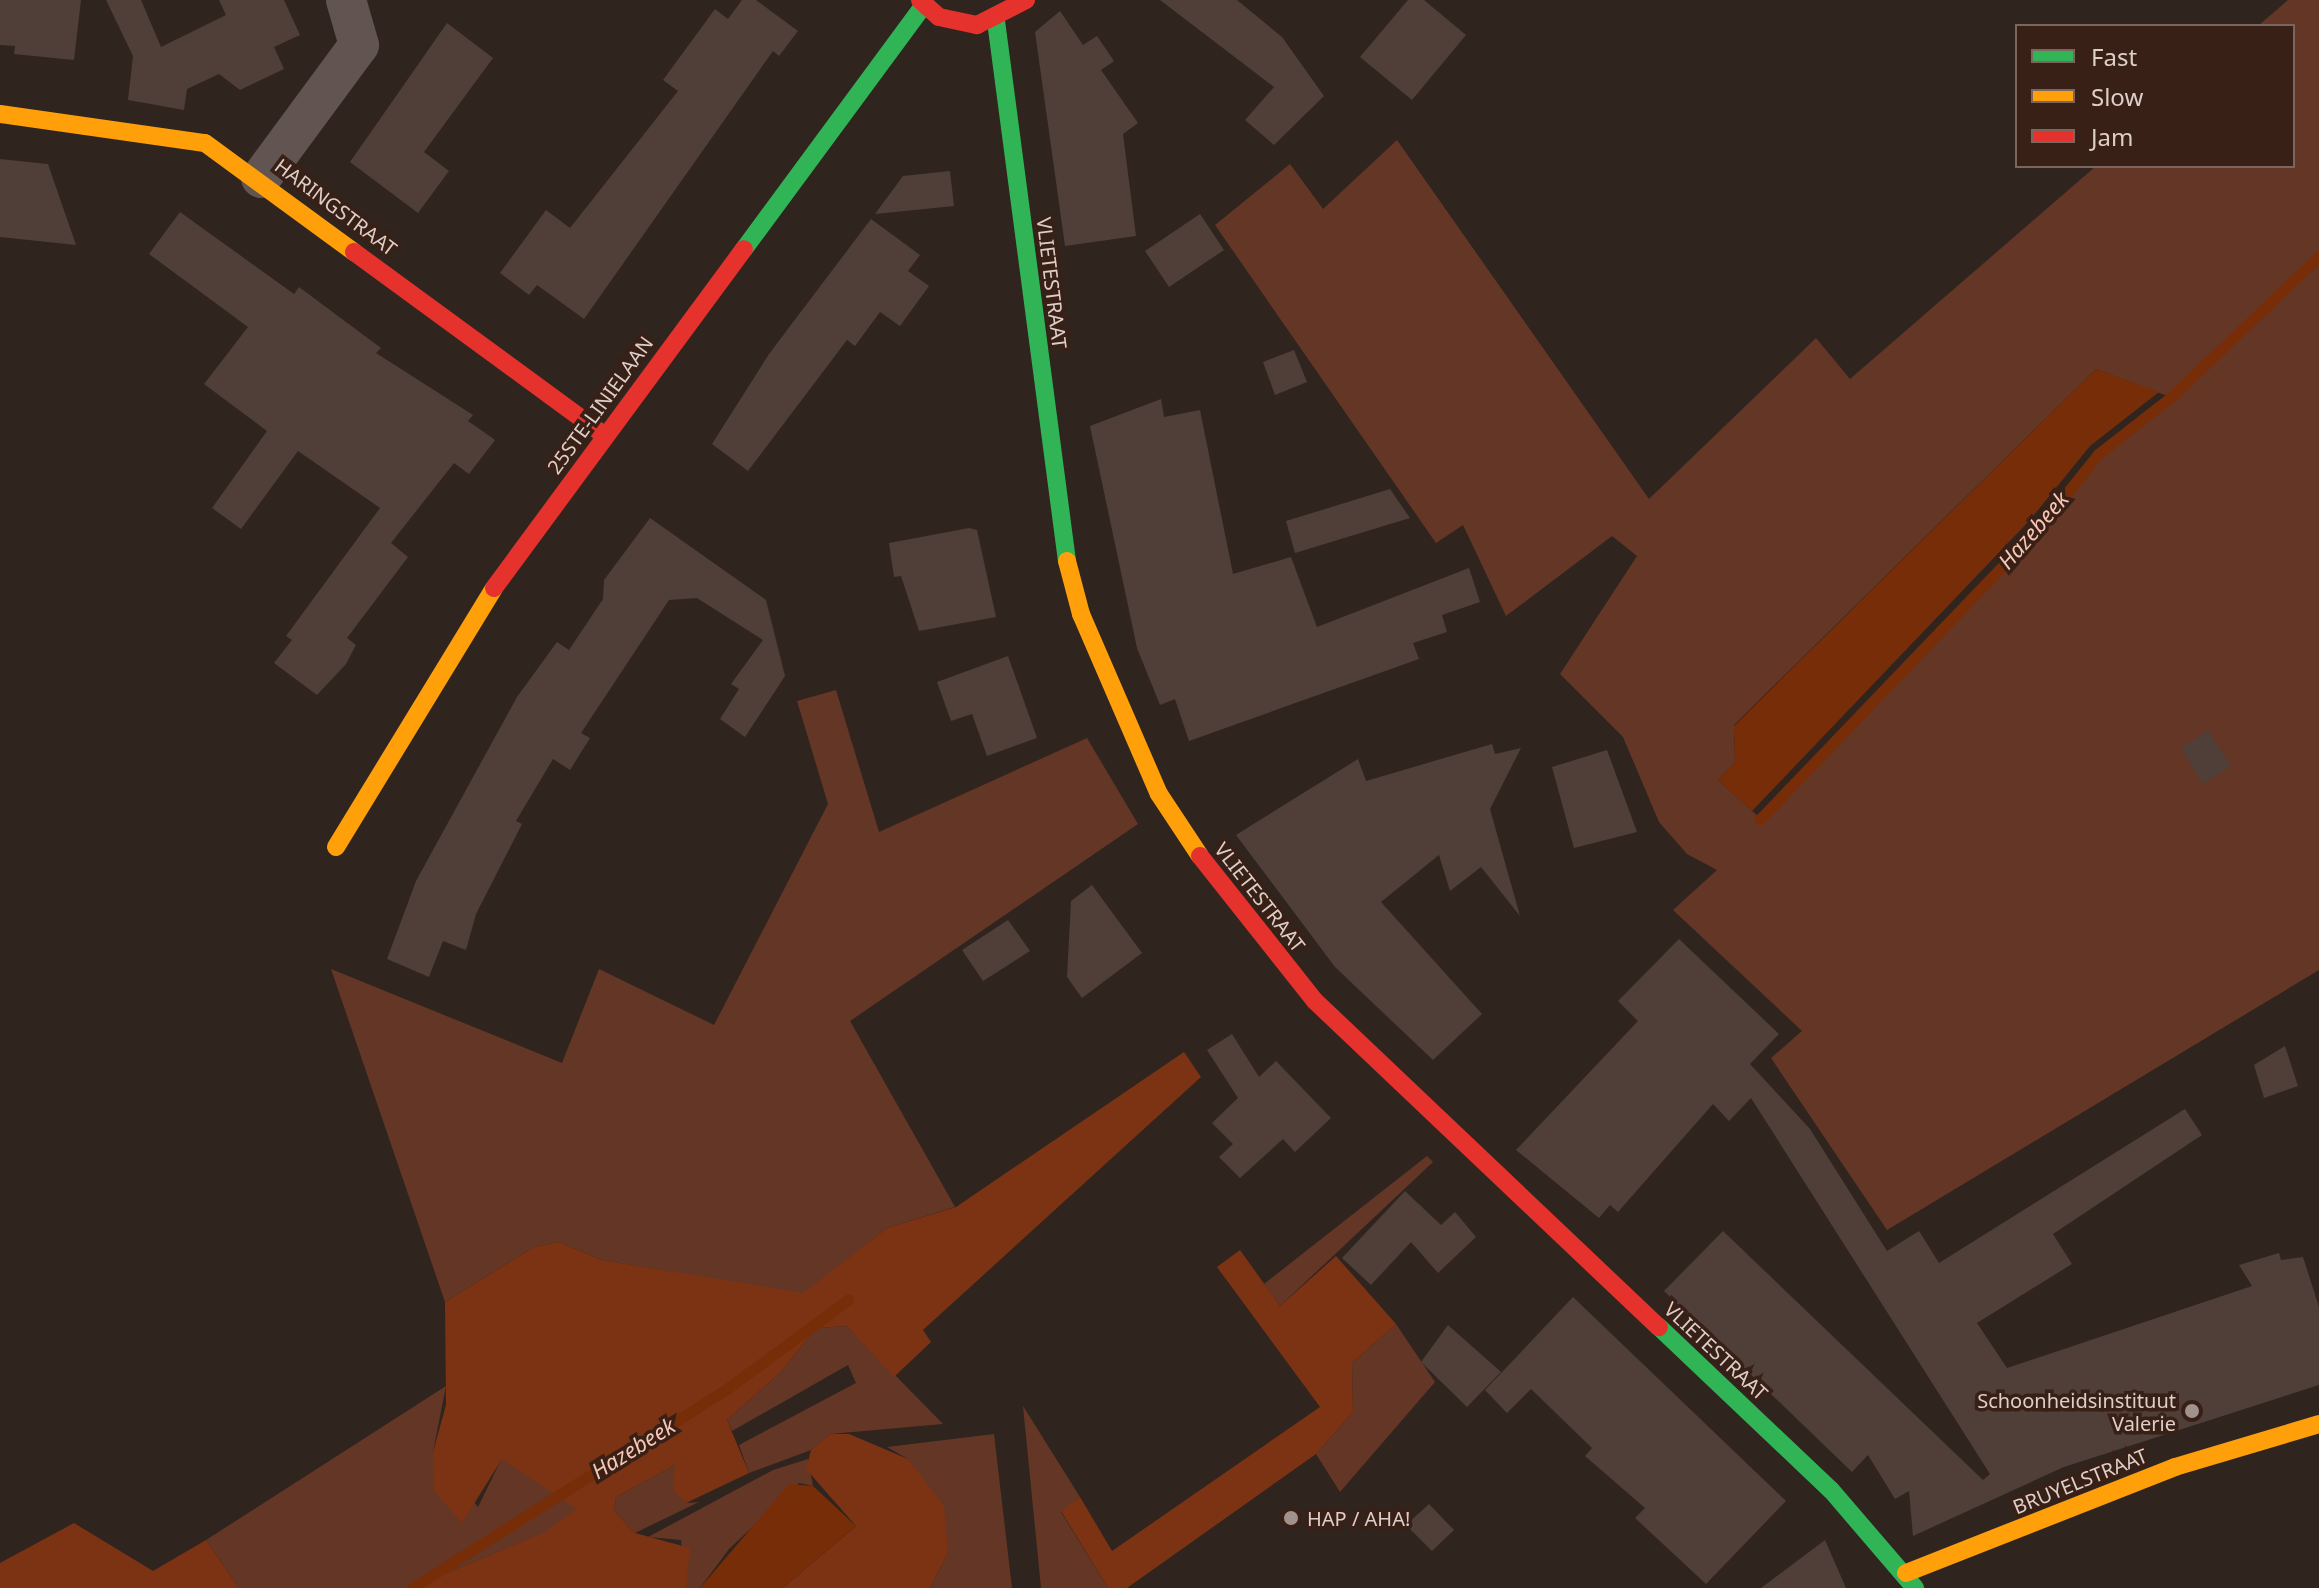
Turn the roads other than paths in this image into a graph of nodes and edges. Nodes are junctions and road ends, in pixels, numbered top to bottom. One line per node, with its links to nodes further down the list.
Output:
1 (346, 0): 6 (street)
2 (1026, 0): 4 (street)
3 (922, 2): 4 (street); 7 (street, 25STE-LINIELAAN)
4 (996, 21): 10 (street, VLIETESTRAAT)
5 (0, 114): 6 (street, HARINGSTRAAT)
6 (261, 178): 7 (street, HARINGSTRAAT)
7 (605, 436): 8 (street, 25STE-LINIELAAN)
8 (336, 847)
9 (2319, 1424): 10 (street, BRUYELSTRAAT)
10 (1911, 1581)

